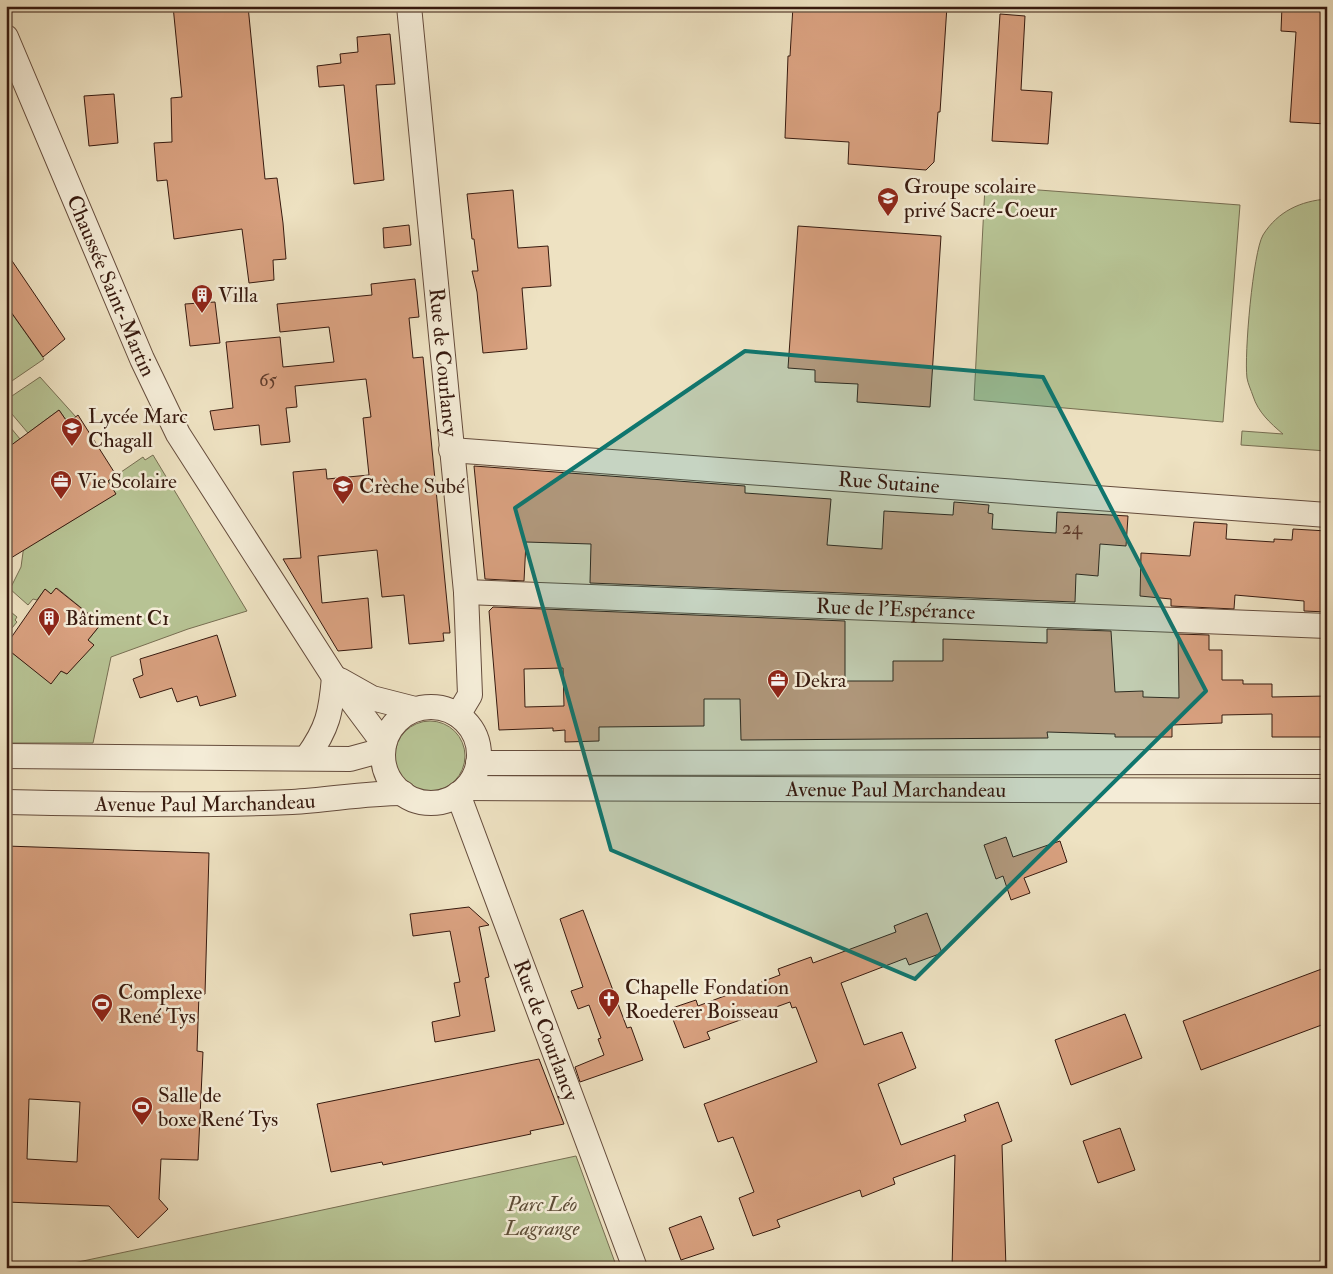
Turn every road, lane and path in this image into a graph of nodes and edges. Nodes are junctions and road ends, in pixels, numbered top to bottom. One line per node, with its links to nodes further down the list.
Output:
1 (409, 6): 3 (street, Rue de Courlancy)
2 (6, 37): 7 (street, Chaussée Saint-Martin)
3 (451, 450): 4 (street, Rue Sutaine); 5 (street, Rue de Courlancy)
4 (1327, 515)
5 (466, 592): 6 (street, Rue de l'Espérance); 9 (street, Rue de Courlancy)
6 (1327, 626)
7 (334, 677): 8 (street, Chaussée Saint-Martin); 10 (street); 12 (street)
8 (415, 710): 9 (street); 10 (street)
9 (458, 715): 13 (street)
10 (383, 747): 12 (street, Avenue Paul Marchandeau); 19 (street)
11 (6, 756): 12 (street, Avenue Paul Marchandeau)
12 (307, 756)
13 (478, 762): 15 (street, Avenue Paul Marchandeau); 17 (street)
14 (1327, 762): 15 (street, Avenue Paul Marchandeau)
15 (899, 763): 16 (street)
16 (899, 789): 17 (street, Avenue Paul Marchandeau); 18 (street, Avenue Paul Marchandeau)
17 (462, 791): 19 (street); 21 (street, Rue de Courlancy)
18 (1327, 791)
19 (402, 793): 20 (street, Avenue Paul Marchandeau)
20 (6, 802)
21 (635, 1268)

